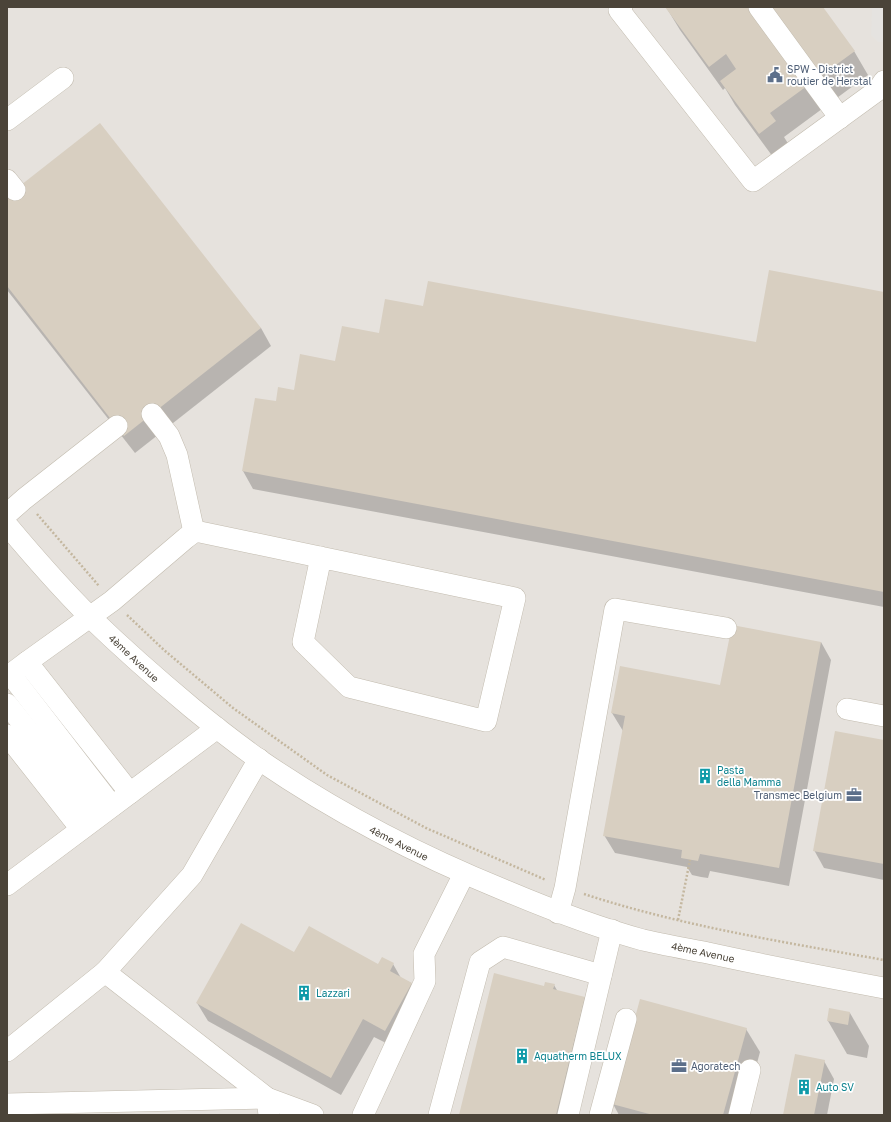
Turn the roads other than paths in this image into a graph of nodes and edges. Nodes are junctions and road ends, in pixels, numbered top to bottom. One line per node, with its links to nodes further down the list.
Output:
1 (622, 7): 5 (street)
2 (760, 7): 5 (street)
3 (64, 78): 6 (street)
4 (884, 81): 5 (street)
5 (840, 118)
6 (7, 120)
7 (152, 414): 11 (street)
8 (117, 426): 9 (street)
9 (7, 514)
10 (7, 525): 13 (street, 4ème Avenue)
11 (194, 532): 12 (street); 13 (street)
12 (321, 557): 12 (street)
13 (90, 616): 15 (street); 20 (street, 4ème Avenue)
14 (726, 628): 27 (street)
15 (27, 662): 16 (street); 23 (street)
16 (9, 676): 24 (street)
17 (7, 704): 24 (street)
18 (847, 709): 19 (street)
19 (884, 716)
20 (217, 728): 22 (street, 4ème Avenue); 23 (street)
21 (7, 735): 24 (street)
22 (259, 759): 25 (street, 4ème Avenue); 29 (street)
23 (130, 793): 24 (street)
24 (97, 817): 26 (street)
25 (464, 874): 27 (street, 4ème Avenue); 38 (street)
26 (7, 885)
27 (558, 912): 28 (street, 4ème Avenue)
28 (612, 930): 30 (street); 31 (street, 4ème Avenue)
29 (105, 972): 33 (street); 36 (street)
30 (601, 975): 39 (street); 40 (street)
31 (884, 988)
32 (626, 1019): 41 (street)
33 (7, 1051)
34 (750, 1070): 42 (street)
35 (7, 1104): 36 (street)
36 (268, 1106): 37 (street)
37 (313, 1115)
38 (363, 1115)
39 (438, 1115)
40 (568, 1115)
41 (600, 1115)
42 (739, 1115)

